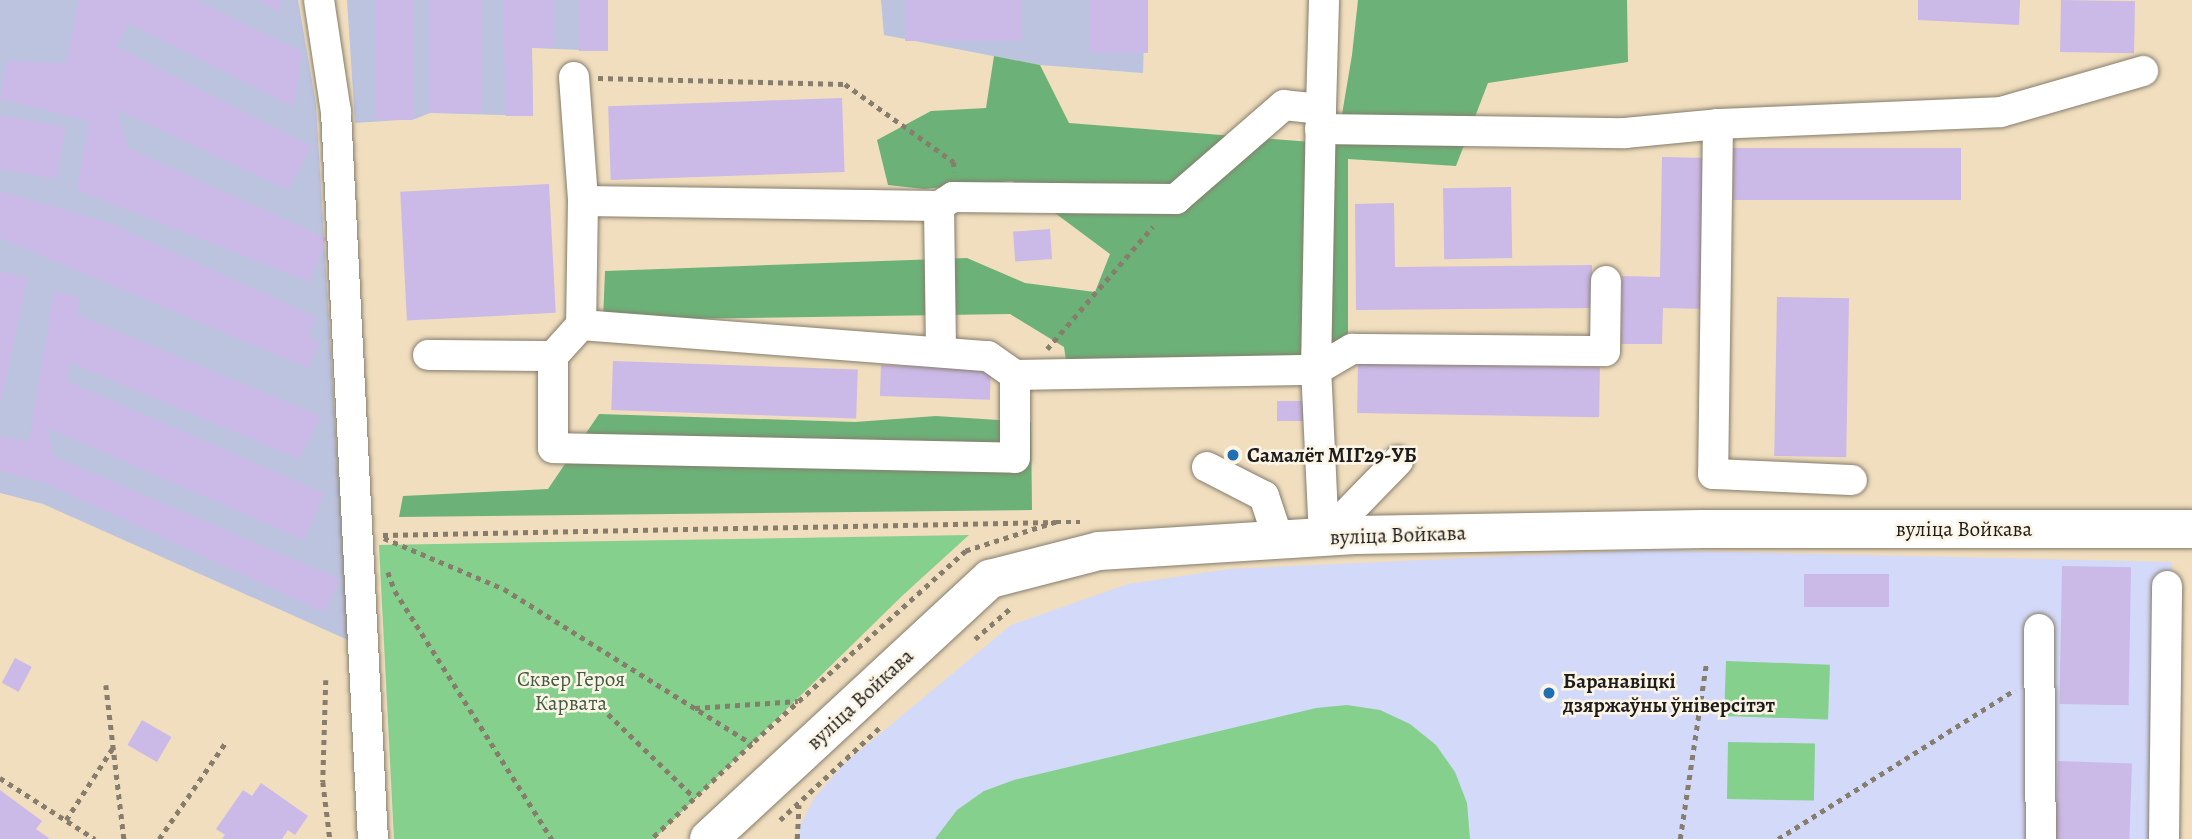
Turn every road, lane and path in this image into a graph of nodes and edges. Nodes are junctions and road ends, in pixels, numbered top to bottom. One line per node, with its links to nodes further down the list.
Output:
1 (320, 0): 51 (lane)
2 (1324, 0): 5 (lane)
3 (2143, 71): 6 (lane)
4 (575, 77): 8 (lane); 9 (path)
5 (1321, 119): 6 (lane); 7 (lane); 15 (lane)
6 (1718, 124): 19 (lane)
7 (1176, 199): 9 (lane); 16 (path)
8 (583, 201): 9 (lane); 11 (lane)
9 (946, 201): 12 (lane)
10 (1606, 281): 15 (lane)
11 (581, 325): 12 (lane); 14 (lane)
12 (941, 352): 16 (lane)
13 (428, 355): 14 (lane)
14 (553, 356): 16 (lane)
15 (1316, 370): 16 (lane); 22 (lane)
16 (1020, 375)
17 (1398, 461): 22 (lane)
18 (1207, 467): 23 (lane)
19 (1852, 480)
20 (2192, 530): 22 (main road, вуліца Войкава)
21 (377, 535): 24 (path); 34 (path); 36 (path)
22 (1324, 537): 23 (main road, вуліца Войкава)
23 (1279, 541): 46 (main road, вуліца Войкава)
24 (380, 546)
25 (387, 569): 52 (path)
26 (2167, 586): 58 (lane)
27 (1015, 604): 29 (path)
28 (2039, 629): 31 (lane)
29 (967, 647)
30 (1706, 664): 55 (path)
31 (2039, 674): 56 (path); 57 (lane)
32 (326, 680): 50 (path)
33 (106, 685): 40 (path)
34 (799, 701): 36 (path); 39 (path)
35 (601, 708): 42 (path)
36 (694, 708): 39 (path)
37 (888, 720): 43 (path)
38 (226, 742): 49 (path)
39 (752, 744): 42 (path)
40 (113, 748): 44 (path); 48 (path)
41 (0, 779): 44 (path)
42 (695, 798): 53 (path)
43 (799, 804): 45 (path); 54 (path)
44 (66, 820): 47 (path)
45 (777, 822)
46 (722, 834)
47 (95, 839)
48 (124, 839)
49 (159, 839)
50 (330, 839)
51 (373, 839)
52 (552, 839)
53 (652, 839)
54 (797, 839)
55 (1680, 839)
56 (1778, 839)
57 (2040, 839)
58 (2164, 839)

